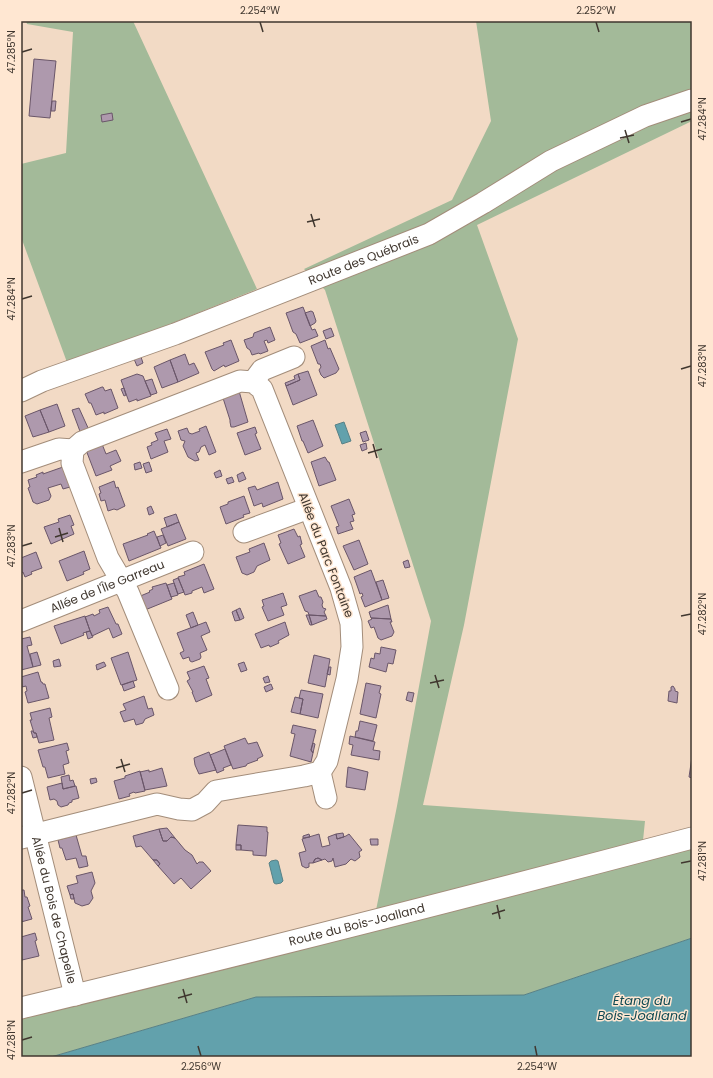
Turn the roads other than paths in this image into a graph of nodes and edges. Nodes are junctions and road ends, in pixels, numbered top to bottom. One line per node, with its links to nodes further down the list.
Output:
1 (692, 100): 4 (street, Route des Québrais)
2 (294, 357): 3 (street)
3 (253, 382): 5 (street); 7 (street, Allée du Parc Fontaine)
4 (21, 391)
5 (73, 450): 6 (street); 10 (street)
6 (21, 462)
7 (309, 508): 8 (street); 13 (street, Allée du Parc Fontaine)
8 (244, 532)
9 (193, 552): 10 (street, Allée de l'Île Garreau)
10 (120, 581): 11 (street, Allée de l'Île Garreau); 12 (street)
11 (21, 621)
12 (168, 689)
13 (320, 772): 15 (street); 16 (street)
14 (21, 777): 16 (street, Allée du Bois de Chapelle)
15 (326, 798)
16 (28, 836): 18 (street, Allée du Bois de Chapelle)
17 (692, 838): 18 (street, Route du Bois-Joalland)
18 (75, 995): 19 (street, Route du Bois-Joalland)
19 (21, 1008)

